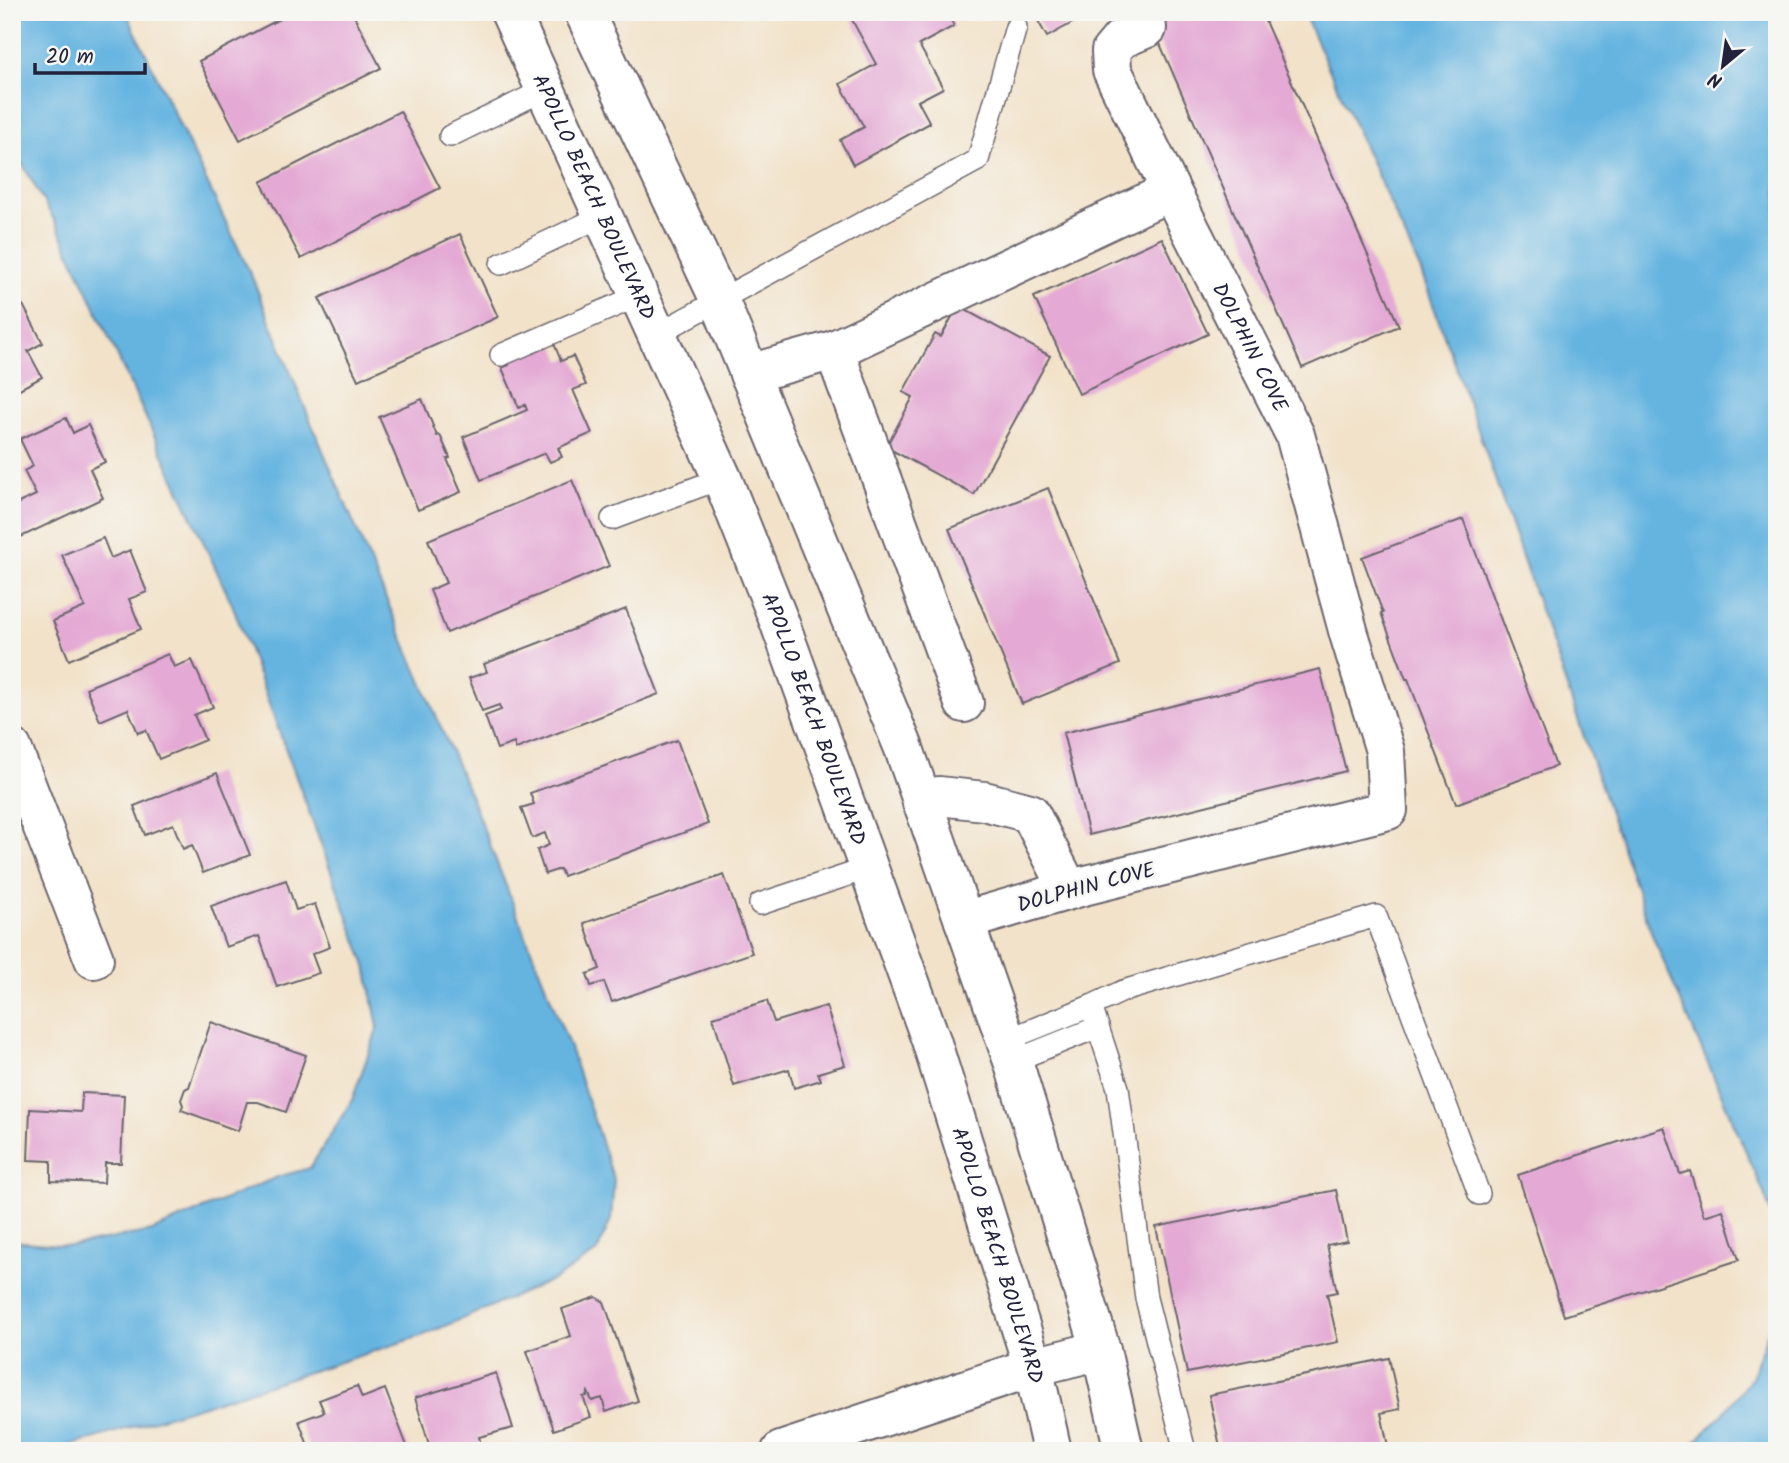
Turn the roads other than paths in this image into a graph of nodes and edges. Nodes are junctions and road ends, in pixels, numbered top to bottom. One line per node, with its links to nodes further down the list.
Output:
1 (510, 12): 5 (main road, APOLLO BEACH BOULEVARD)
2 (584, 12): 11 (main road)
3 (1016, 27): 11 (lane)
4 (1147, 28): 7 (main road)
5 (546, 89): 6 (lane); 8 (main road, APOLLO BEACH BOULEVARD)
6 (450, 136)
7 (1171, 191): 13 (main road); 22 (main road, DOLPHIN COVE)
8 (602, 216): 9 (lane); 10 (main road, APOLLO BEACH BOULEVARD)
9 (501, 264)
10 (638, 296): 12 (main road, APOLLO BEACH BOULEVARD); 14 (lane)
11 (719, 300): 12 (lane); 15 (main road)
12 (657, 334): 16 (main road, APOLLO BEACH BOULEVARD)
13 (834, 349): 15 (main road); 18 (main road)
14 (501, 355)
15 (749, 374): 20 (main road)
16 (722, 478): 17 (lane); 21 (main road, APOLLO BEACH BOULEVARD)
17 (612, 519)
18 (964, 703)
19 (12, 748): 25 (main road)
20 (922, 803): 22 (main road); 24 (main road)
21 (869, 868): 23 (lane); 30 (main road, APOLLO BEACH BOULEVARD)
22 (1076, 888): 24 (main road, DOLPHIN COVE)
23 (760, 904)
24 (964, 921): 27 (main road)
25 (94, 960)
26 (1094, 1017): 27 (lane); 28 (lane); 34 (lane)
27 (1009, 1051): 29 (main road)
28 (1479, 1194)
29 (1101, 1350): 30 (main road); 33 (main road)
30 (1033, 1367): 31 (main road); 32 (main road, APOLLO BEACH BOULEVARD)
31 (781, 1451)
32 (1052, 1451)
33 (1124, 1451)
34 (1185, 1451)

